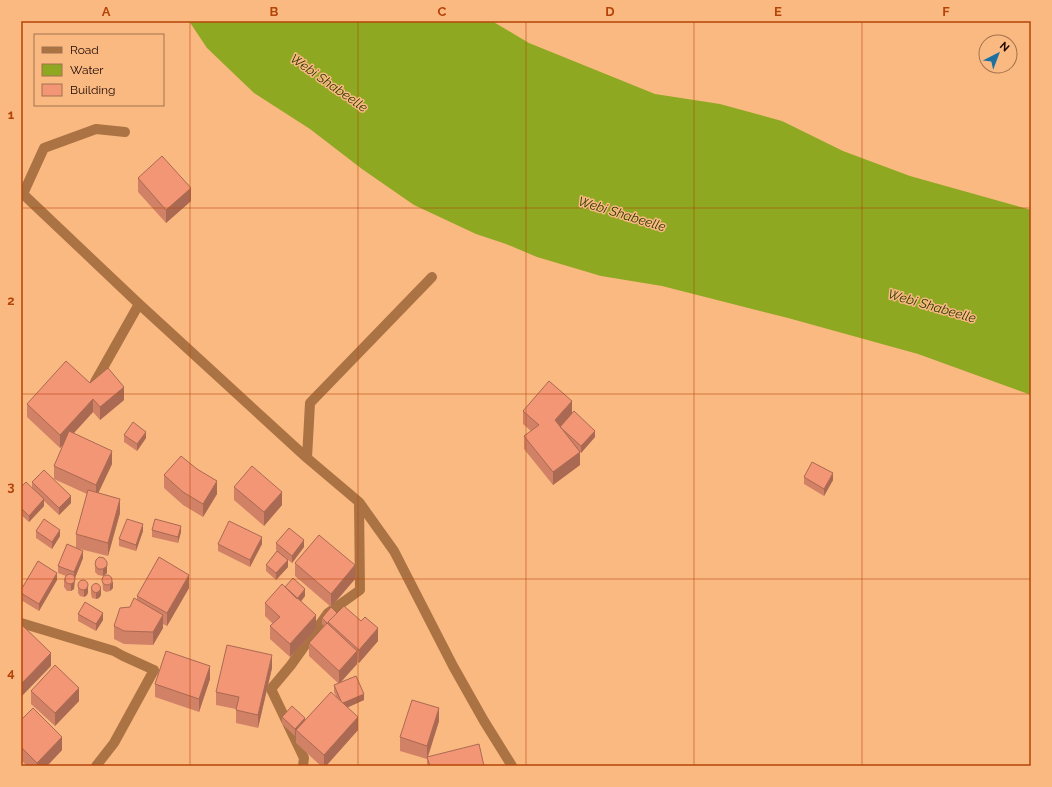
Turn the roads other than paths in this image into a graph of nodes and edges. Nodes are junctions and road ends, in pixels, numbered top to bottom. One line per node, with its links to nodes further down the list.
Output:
1 (125, 132): 2 (street)
2 (22, 192): 4 (street)
3 (432, 277): 6 (street)
4 (139, 304): 5 (street); 6 (street)
5 (95, 382)
6 (306, 458): 7 (street)
7 (359, 502): 10 (street); 11 (street)
8 (21, 622): 9 (street)
9 (96, 766)
10 (303, 766)
11 (512, 766)

